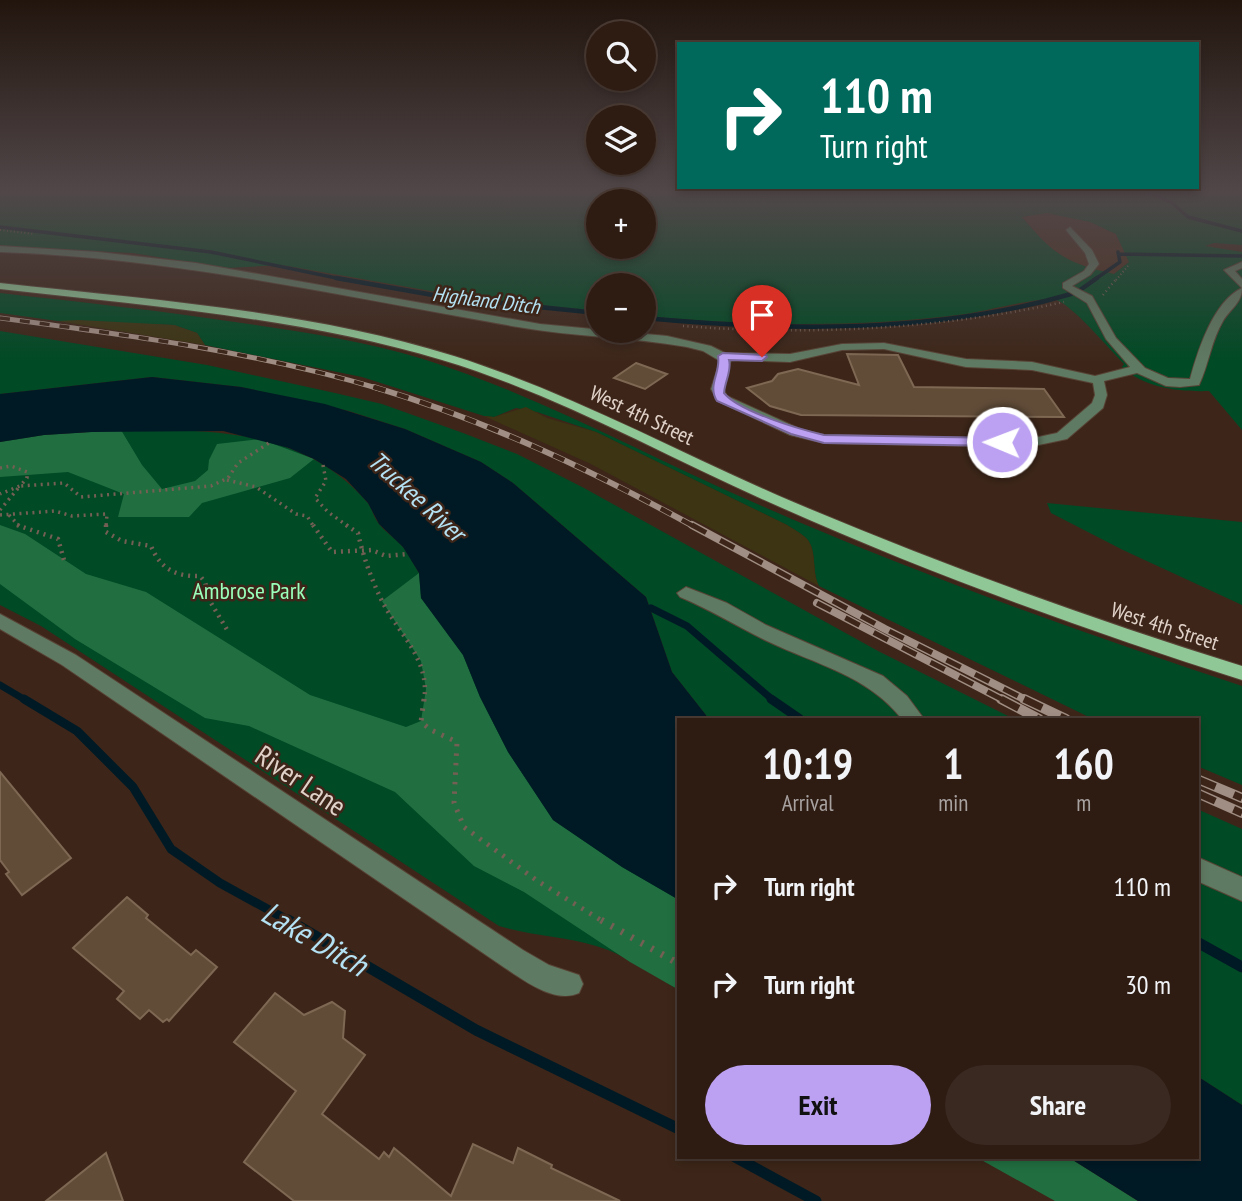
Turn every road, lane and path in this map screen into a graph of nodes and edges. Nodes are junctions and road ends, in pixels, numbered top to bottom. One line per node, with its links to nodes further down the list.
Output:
1 (0, 249): 11 (street)
2 (1086, 249): 8 (street)
3 (1242, 265): 5 (street)
4 (1128, 266): 8 (path)
5 (1242, 285)
6 (0, 286): 29 (main road, West 4th Street)
7 (1242, 291): 13 (street)
8 (1088, 298): 9 (path); 13 (street)
9 (679, 325)
10 (586, 327): 11 (street)
11 (570, 332): 12 (street)
12 (723, 356): 14 (street); 14 (street)
13 (1138, 369): 14 (street)
14 (1097, 380)
15 (269, 443): 18 (path)
16 (323, 465): 23 (path)
17 (0, 468): 19 (path)
18 (226, 480): 19 (path); 23 (path)
19 (20, 486): 20 (path); 21 (path)
20 (0, 494)
21 (0, 512): 22 (path)
22 (9, 515): 25 (path); 28 (path)
23 (362, 553): 24 (path); 33 (path)
24 (407, 554)
25 (64, 560)
26 (686, 593): 30 (street)
27 (0, 621): 34 (street, River Lane)
28 (229, 633)
29 (1242, 673)
30 (913, 718)
31 (1199, 870): 32 (street)
32 (1242, 889)
33 (677, 963)
34 (569, 984)

